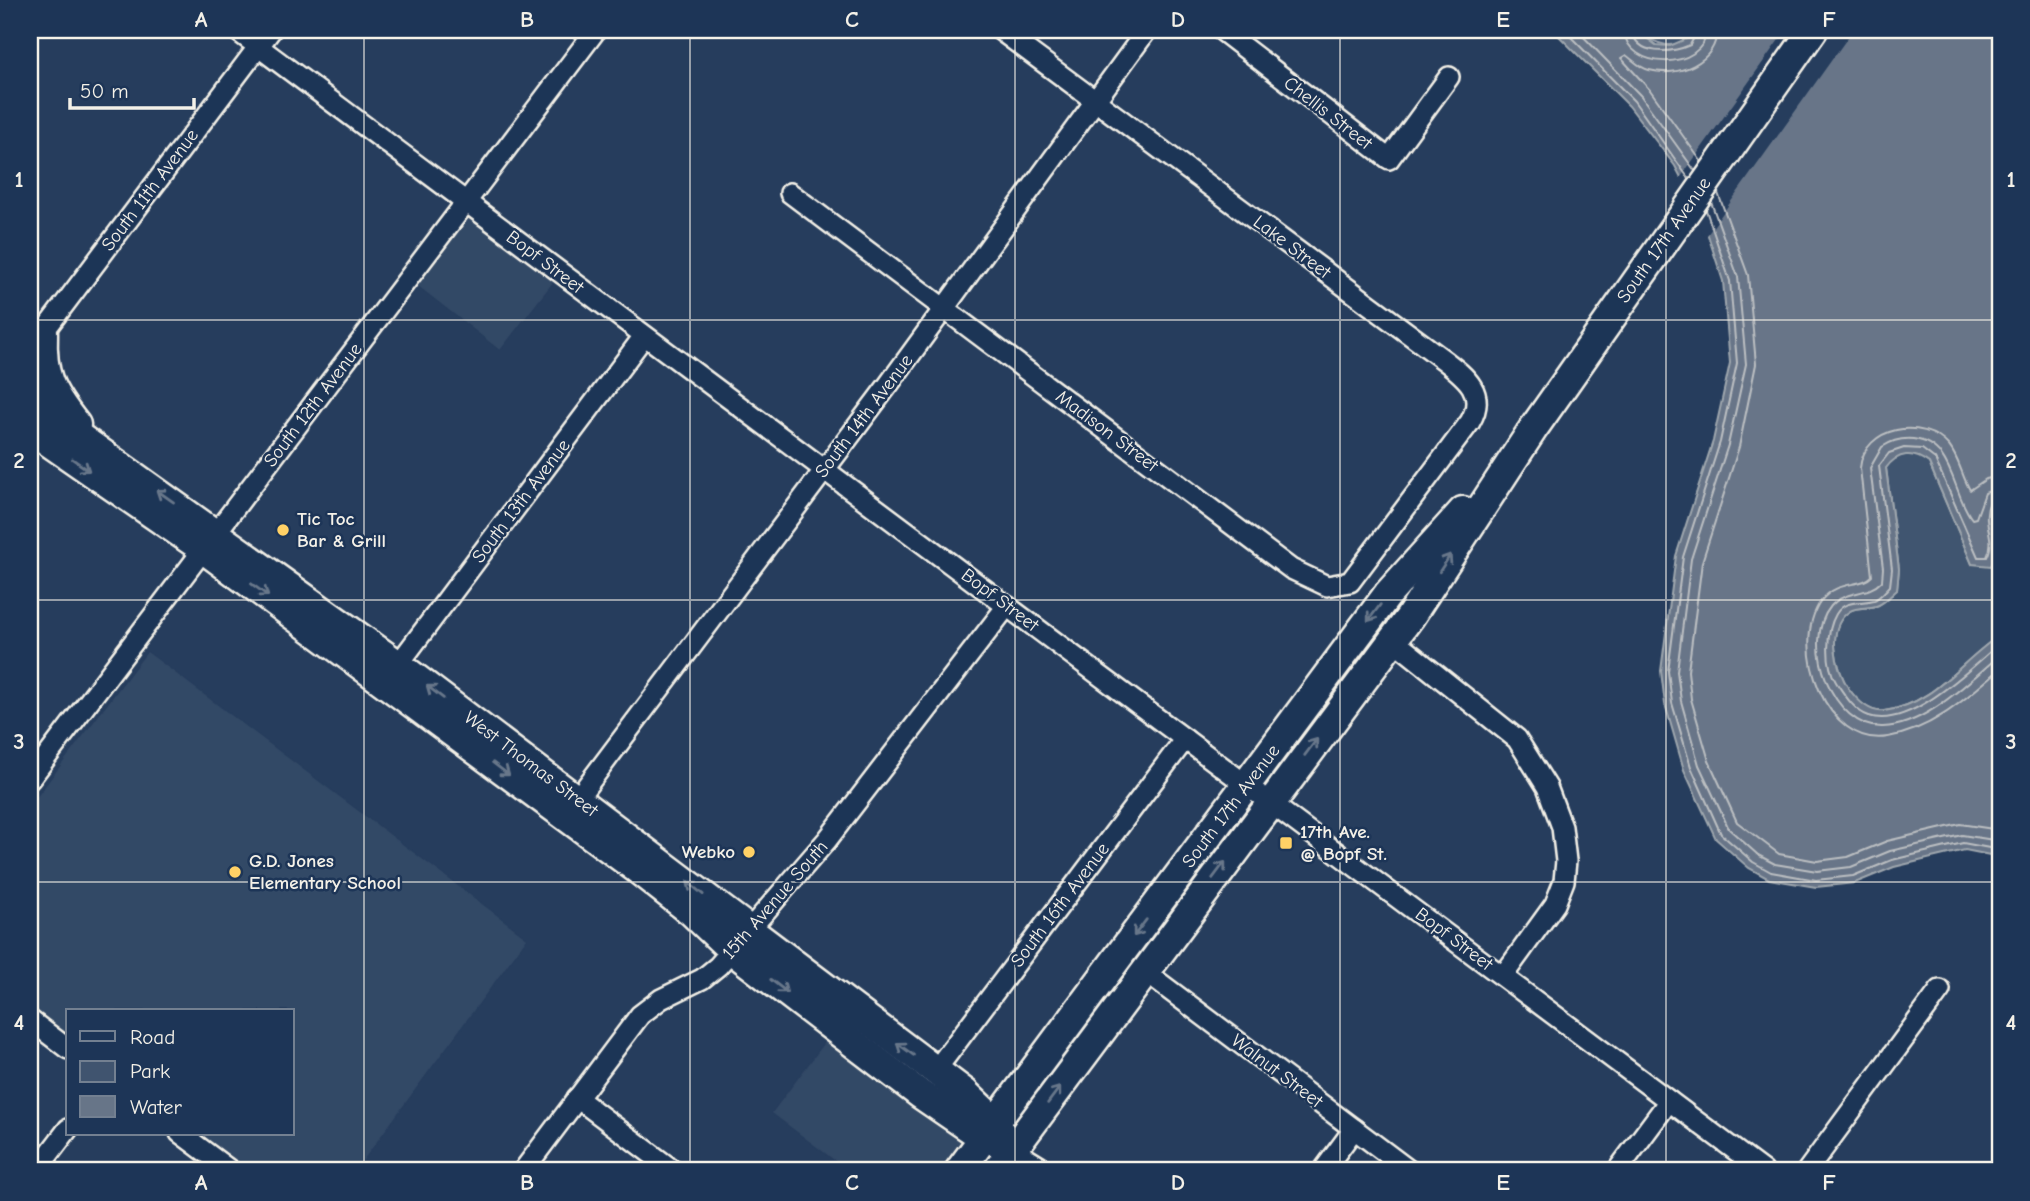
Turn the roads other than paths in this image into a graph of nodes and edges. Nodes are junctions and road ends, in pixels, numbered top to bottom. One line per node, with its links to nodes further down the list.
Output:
1 (236, 30): 8 (street, Bopf Street)
2 (271, 30): 8 (street, South 11th Avenue)
3 (596, 30): 12 (street, South 12th Avenue)
4 (1000, 30): 10 (street, Lake Street)
5 (1147, 30): 10 (street, South 14th Avenue)
6 (1221, 30): 9 (street, Chellis Street)
7 (1813, 30): 19 (main road, South 17th Avenue)
8 (258, 47): 12 (street, Bopf Street); 14 (street, South 11th Avenue)
9 (1449, 77)
10 (1094, 101): 13 (street, South 14th Avenue); 21 (street, Lake Street)
11 (790, 193): 13 (street, Madison Street)
12 (465, 202): 15 (street, Bopf Street); 22 (street, South 12th Avenue)
13 (943, 308): 20 (street, South 14th Avenue); 21 (street, Madison Street)
14 (39, 333): 18 (main road)
15 (644, 336): 20 (street, Bopf Street); 25 (street, South 13th Avenue)
16 (30, 402): 18 (main road, West Thomas Street)
17 (30, 429): 22 (main road, West Thomas Street, one-way to 22)
18 (98, 452): 22 (main road, West Thomas Street, one-way to 18)
19 (1517, 452): 24 (main road, South 17th Avenue, one-way to 19); 28 (main road, South 17th Avenue, one-way to 28)
20 (824, 470): 23 (street, Bopf Street); 29 (street, South 14th Avenue)
21 (1411, 500)
22 (211, 541): 25 (main road, West Thomas Street); 27 (street, South 12th Avenue); 31 (main road, West Thomas Street, one-way to 31)
23 (1007, 606): 26 (street, Bopf Street); 31 (street, 15th Avenue South)
24 (1393, 640): 30 (main road, South 17th Avenue, one-way to 24); 33 (street)
25 (398, 665): 29 (main road, West Thomas Street, one-way to 25)
26 (1185, 739): 28 (street, Bopf Street); 37 (street, South 16th Avenue)
27 (30, 779)
28 (1247, 785): 30 (street, Bopf Street); 41 (main road, South 17th Avenue, one-way to 41)
29 (577, 799): 31 (main road, West Thomas Street, one-way to 29)
30 (1270, 802): 32 (main road, South 17th Avenue, one-way to 30); 33 (street, Bopf Street)
31 (740, 941): 37 (main road, West Thomas Street, one-way to 31); 38 (street, 15th Avenue South); 41 (main road, West Thomas Street, one-way to 41)
32 (1144, 971): 40 (street, Walnut Street); 44 (main road, South 17th Avenue, one-way to 32)
33 (1503, 976): 39 (street, Bopf Street)
34 (1940, 990): 55 (street)
35 (30, 1020): 36 (street)
36 (66, 1047)
37 (935, 1071): 41 (main road, West Thomas Street)
38 (577, 1098): 47 (street, 15th Avenue South); 48 (street)
39 (1670, 1101): 53 (street); 54 (street, Bopf Street)
40 (1354, 1129): 51 (street); 52 (street, Walnut Street)
41 (990, 1130): 44 (main road, West Thomas Street); 49 (main road, South 17th Avenue)
42 (66, 1132): 45 (street)
43 (181, 1134): 46 (street)
44 (1005, 1160): 50 (street, West Thomas Street)
45 (36, 1171)
46 (231, 1171)
47 (523, 1171)
48 (674, 1171)
49 (959, 1171)
50 (1048, 1171)
51 (1323, 1171)
52 (1410, 1171)
53 (1617, 1171)
54 (1763, 1171)
55 (1807, 1171)

